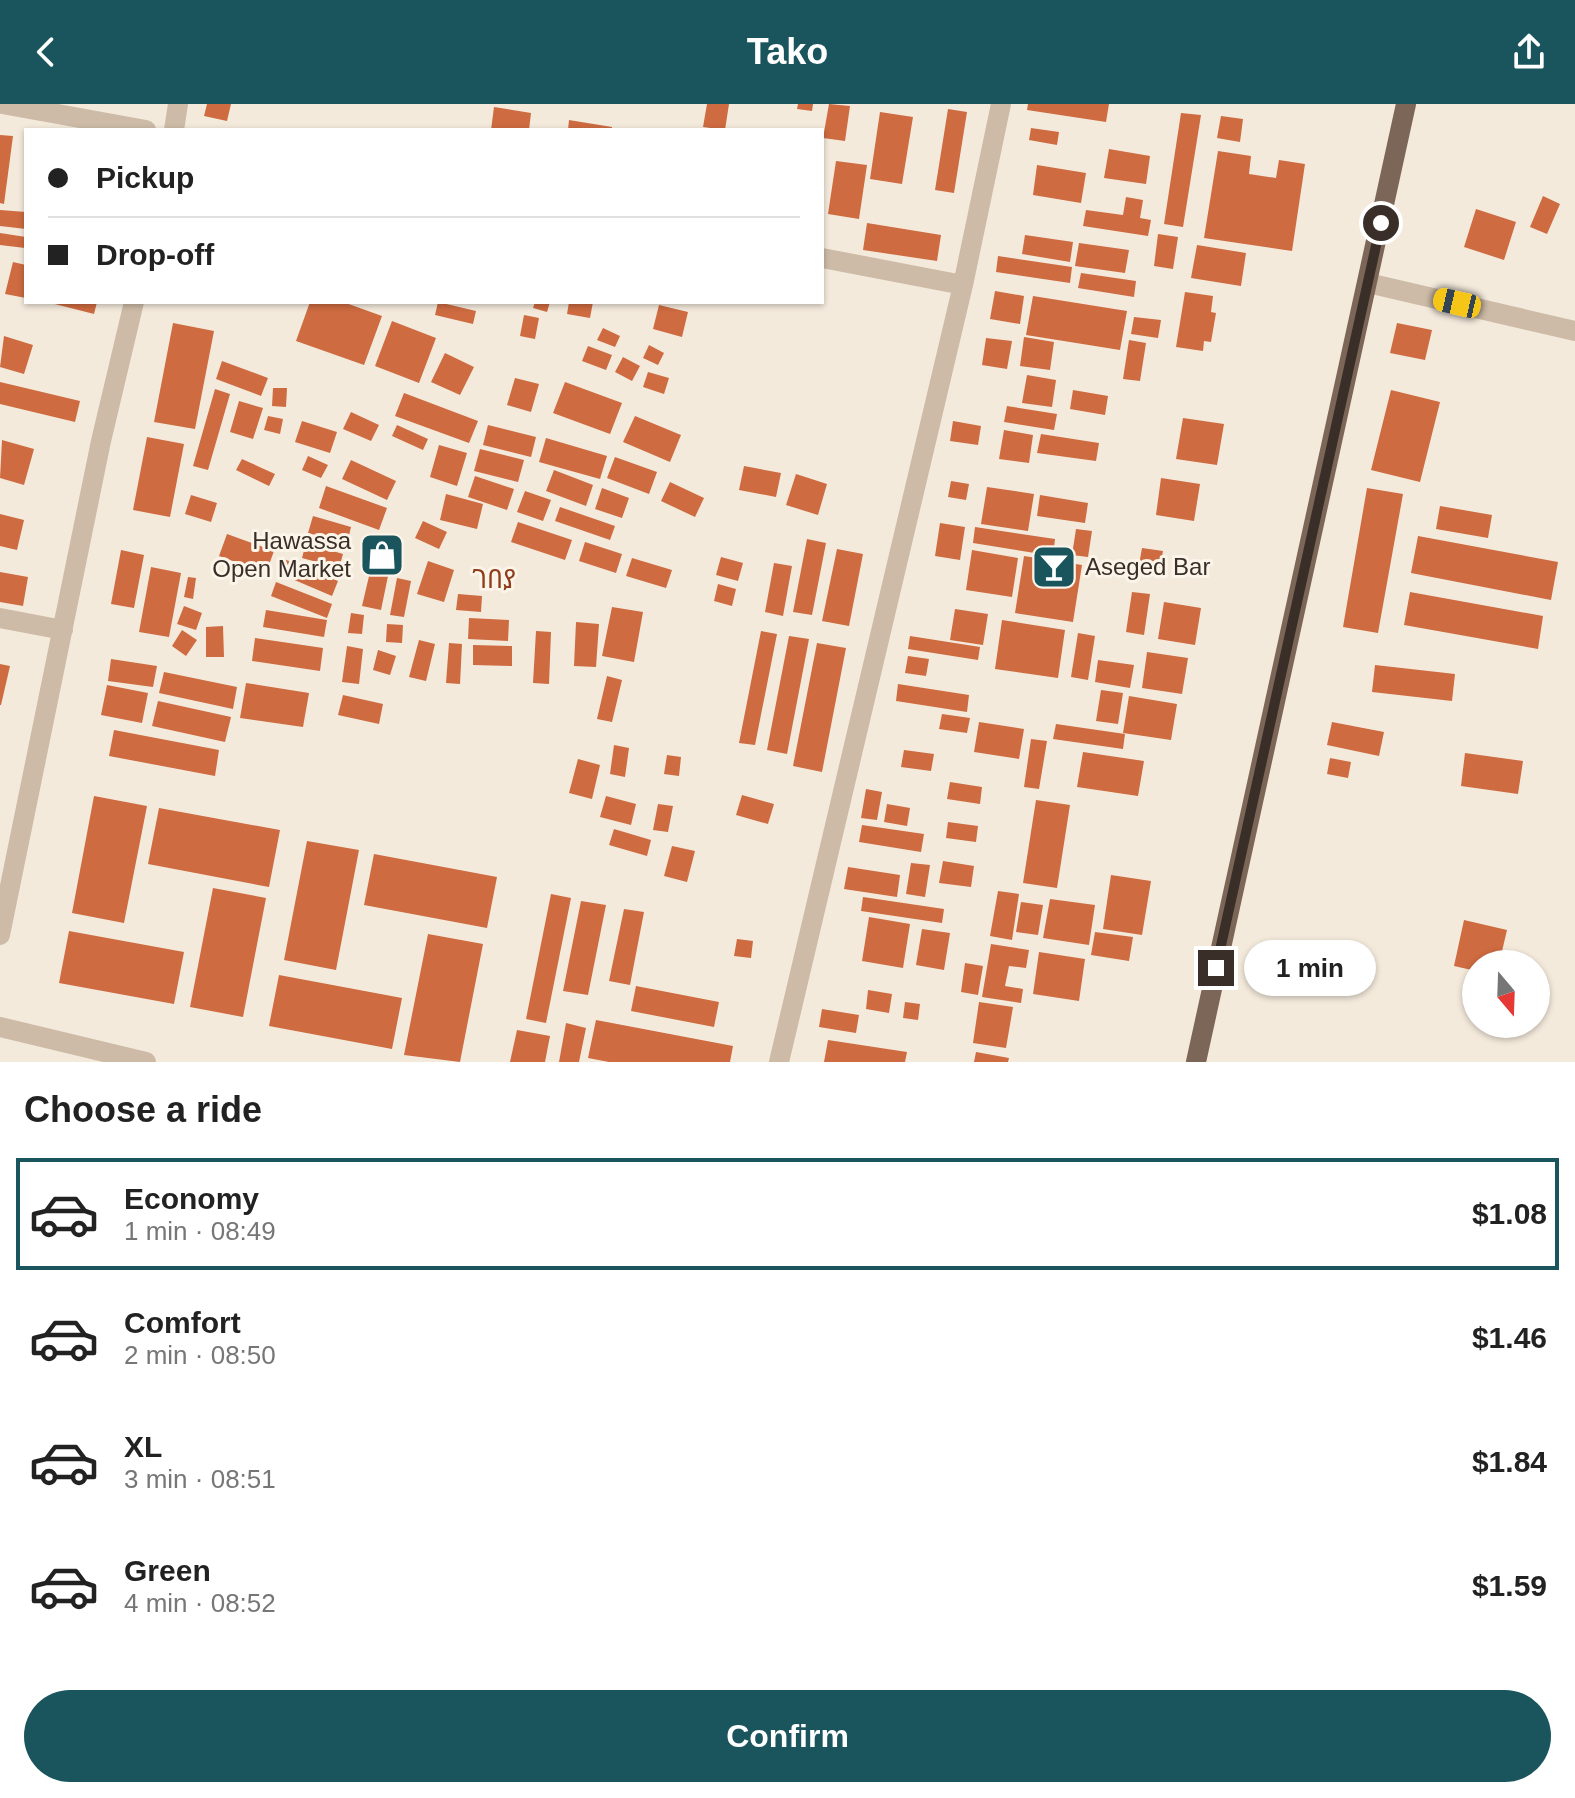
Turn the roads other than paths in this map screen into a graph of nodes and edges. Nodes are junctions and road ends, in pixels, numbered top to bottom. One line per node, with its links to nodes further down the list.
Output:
1 (2, 104): 5 (street)
2 (178, 104): 6 (street)
3 (1001, 104): 9 (street)
4 (1406, 104): 8 (main road)
5 (135, 128)
6 (174, 128)
7 (824, 258): 9 (street)
8 (1368, 283): 11 (street); 18 (main road)
9 (963, 285): 17 (street)
10 (134, 304): 13 (street)
11 (1575, 331)
12 (0, 618): 13 (street)
13 (63, 630): 14 (street)
14 (0, 935)
15 (0, 1027): 16 (street)
16 (146, 1062)
17 (779, 1062)
18 (1196, 1062)

